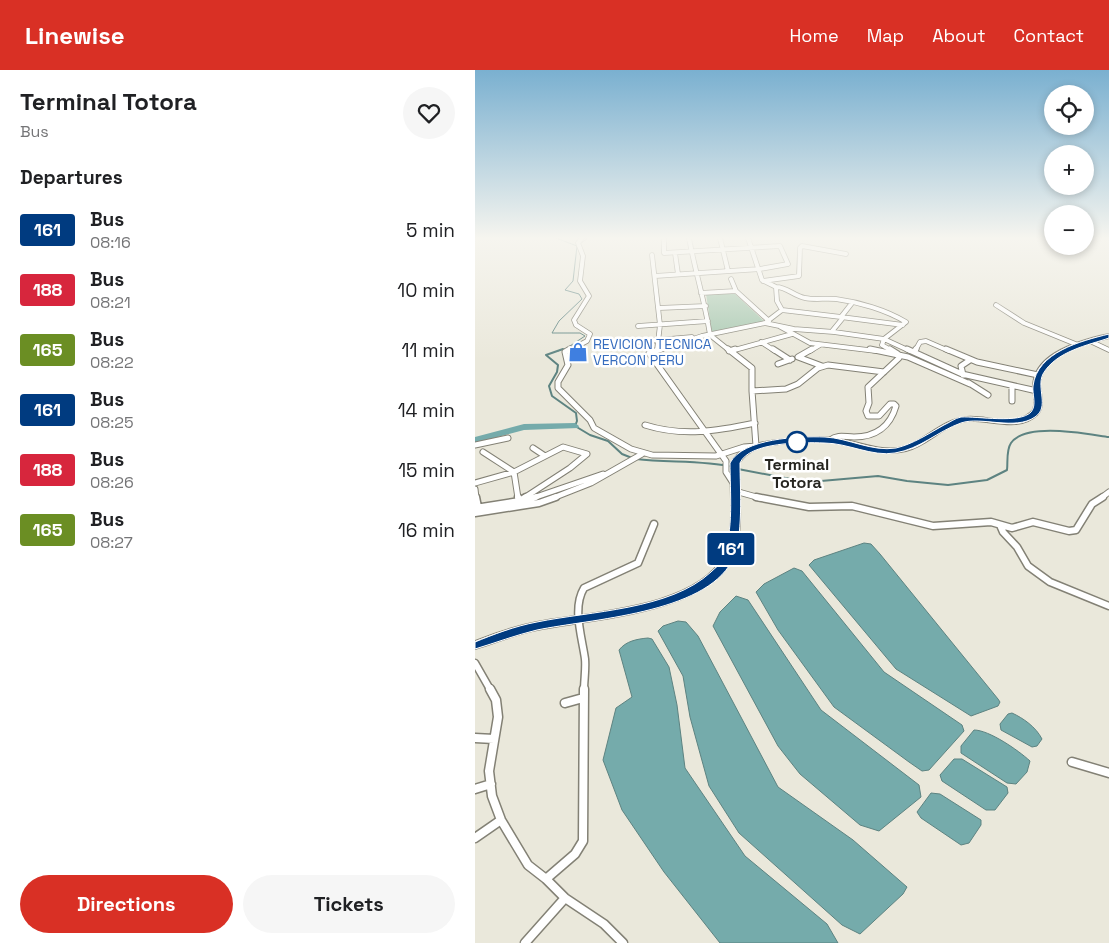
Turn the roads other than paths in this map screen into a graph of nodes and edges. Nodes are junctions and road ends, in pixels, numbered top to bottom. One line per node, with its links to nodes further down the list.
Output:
1 (580, 279): 64 (street)
2 (655, 279): 13 (street)
3 (697, 279): 9 (street)
4 (731, 279): 8 (street)
5 (779, 279): 6 (street)
6 (763, 281): 7 (street)
7 (776, 287): 10 (street); 14 (street)
8 (736, 291): 9 (street); 17 (street)
9 (701, 292): 12 (street)
10 (852, 303): 15 (street); 19 (street)
11 (996, 305): 34 (street)
12 (706, 306): 13 (street); 16 (street)
13 (659, 308): 18 (street)
14 (782, 310): 15 (street); 17 (street)
15 (841, 317): 19 (street); 22 (street)
16 (708, 321): 18 (street); 24 (street)
17 (767, 322): 21 (street); 24 (street)
18 (660, 325): 20 (street); 28 (street)
19 (903, 325): 27 (street)
20 (638, 326)
21 (779, 326): 22 (street); 23 (street)
22 (834, 332): 27 (street)
23 (792, 334): 31 (street); 32 (street)
24 (710, 335): 25 (street); 38 (street)
25 (702, 336): 28 (street); 36 (street)
26 (1109, 336): 29 (highway)
27 (884, 339): 33 (street); 39 (street)
28 (659, 340): 30 (street); 36 (street)
29 (1090, 341): 34 (highway); 37 (street)
30 (635, 342)
31 (761, 342): 38 (street); 42 (street)
32 (820, 345): 35 (street); 41 (street)
33 (881, 345): 35 (street); 40 (street)
34 (1078, 345): 48 (highway)
35 (868, 349): 40 (street)
36 (657, 350): 57 (street)
37 (1109, 350)
38 (729, 351): 52 (street)
39 (914, 352): 43 (street); 47 (street)
40 (897, 354): 46 (street); 49 (street)
41 (798, 357): 42 (street); 45 (street)
42 (791, 360): 44 (street)
43 (970, 360): 47 (street); 48 (street)
44 (778, 364)
45 (822, 366): 46 (street); 52 (street)
46 (883, 372): 59 (street)
47 (962, 374): 49 (street); 50 (street)
48 (1038, 375): 51 (highway)
49 (970, 384): 53 (street)
50 (1012, 386): 51 (street); 54 (street)
51 (1037, 391): 59 (highway)
52 (752, 392): 55 (street)
53 (988, 395)
54 (1012, 401)
55 (755, 423): 57 (street); 61 (street)
56 (645, 425): 57 (street)
57 (707, 433): 66 (street)
58 (508, 438): 60 (street)
59 (830, 440): 61 (highway)
60 (475, 445)
61 (756, 446): 66 (street); 67 (highway)
62 (533, 448): 65 (street)
63 (483, 452): 68 (street)
64 (642, 454): 66 (street); 69 (street)
65 (545, 456): 68 (street); 74 (street)
66 (722, 456): 67 (street)
67 (731, 462): 71 (highway); 71 (street)
68 (514, 472): 70 (street); 74 (street)
69 (610, 473): 74 (street); 75 (street)
70 (475, 483)
71 (735, 485): 77 (street); 79 (highway)
72 (475, 489): 75 (street)
73 (1109, 492): 77 (street)
74 (519, 501): 75 (street)
75 (476, 510)
76 (654, 524): 79 (street)
77 (1001, 525): 78 (street)
78 (1109, 606)
79 (579, 619): 80 (highway); 82 (street)
80 (475, 645)
81 (476, 667): 85 (street)
82 (583, 698): 83 (street); 92 (street)
83 (565, 703)
84 (475, 738): 85 (street)
85 (494, 739): 88 (street)
86 (1072, 762): 87 (street)
87 (1109, 773)
88 (491, 784): 89 (street); 90 (street)
89 (475, 789)
90 (501, 820): 91 (street); 92 (street)
91 (475, 838)
92 (546, 879): 93 (street)
93 (565, 898): 94 (street); 95 (street)
94 (525, 943)
95 (623, 943)

